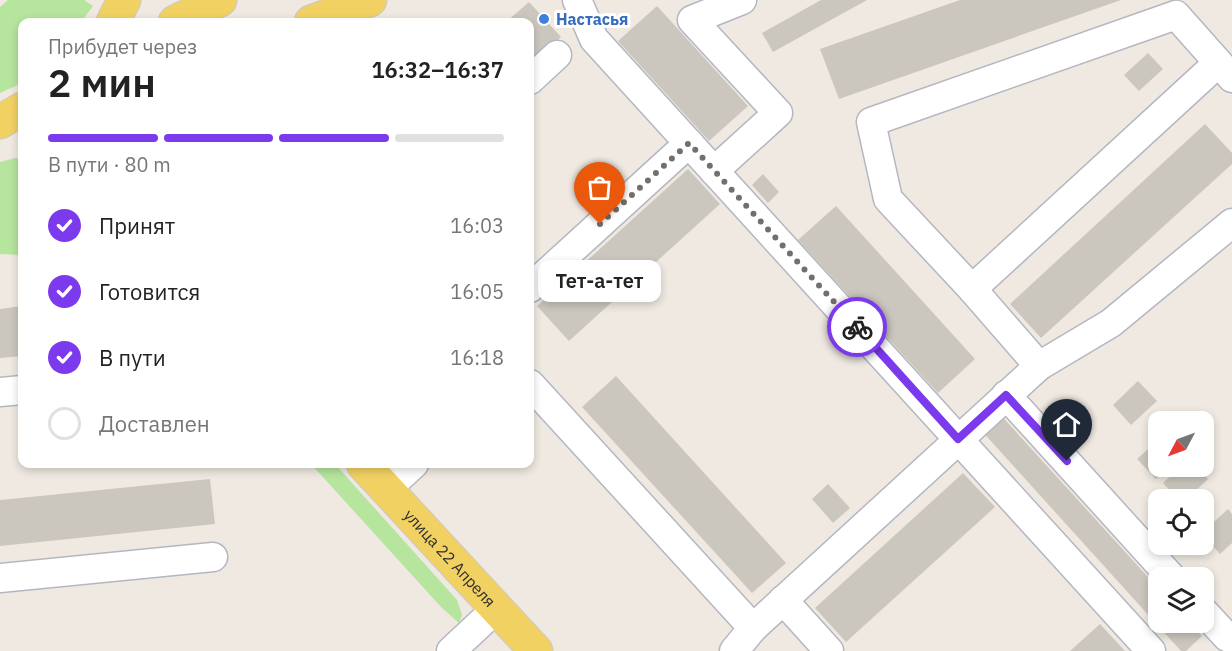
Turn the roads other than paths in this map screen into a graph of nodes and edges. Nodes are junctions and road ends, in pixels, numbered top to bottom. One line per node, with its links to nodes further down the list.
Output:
1 (124, 0): 7 (main road)
2 (220, 0): 6 (main road)
3 (370, 0): 8 (main road)
4 (577, 0): 16 (street)
5 (742, 0): 17 (street)
6 (178, 16)
7 (115, 18)
8 (323, 18)
9 (557, 55): 11 (street)
10 (1225, 70): 20 (street); 20 (street)
11 (534, 76)
12 (18, 112): 13 (main road)
13 (0, 122)
14 (18, 136): 15 (main road)
15 (0, 140)
16 (689, 143): 17 (street); 19 (street)
17 (714, 171): 26 (street)
18 (1232, 224): 21 (street)
19 (534, 284)
20 (972, 289): 21 (street)
21 (1039, 366): 25 (street)
22 (534, 388): 36 (street)
23 (18, 390): 24 (street)
24 (0, 392)
25 (1006, 395): 26 (street); 31 (street)
26 (958, 439): 33 (street); 42 (street)
27 (367, 468): 29 (main road, улица 22 Апреля)
28 (410, 468): 29 (street)
29 (387, 489): 34 (main road, улица 22 Апреля)
30 (213, 557): 32 (street)
31 (1162, 567)
32 (0, 578)
33 (783, 600): 36 (street); 41 (street)
34 (497, 608): 38 (street); 39 (main road, улица 22 Апреля)
35 (1214, 627): 37 (street)
36 (753, 628): 40 (street)
37 (1224, 642)
38 (451, 651)
39 (536, 651)
40 (734, 651)
41 (829, 651)
42 (1151, 651)

